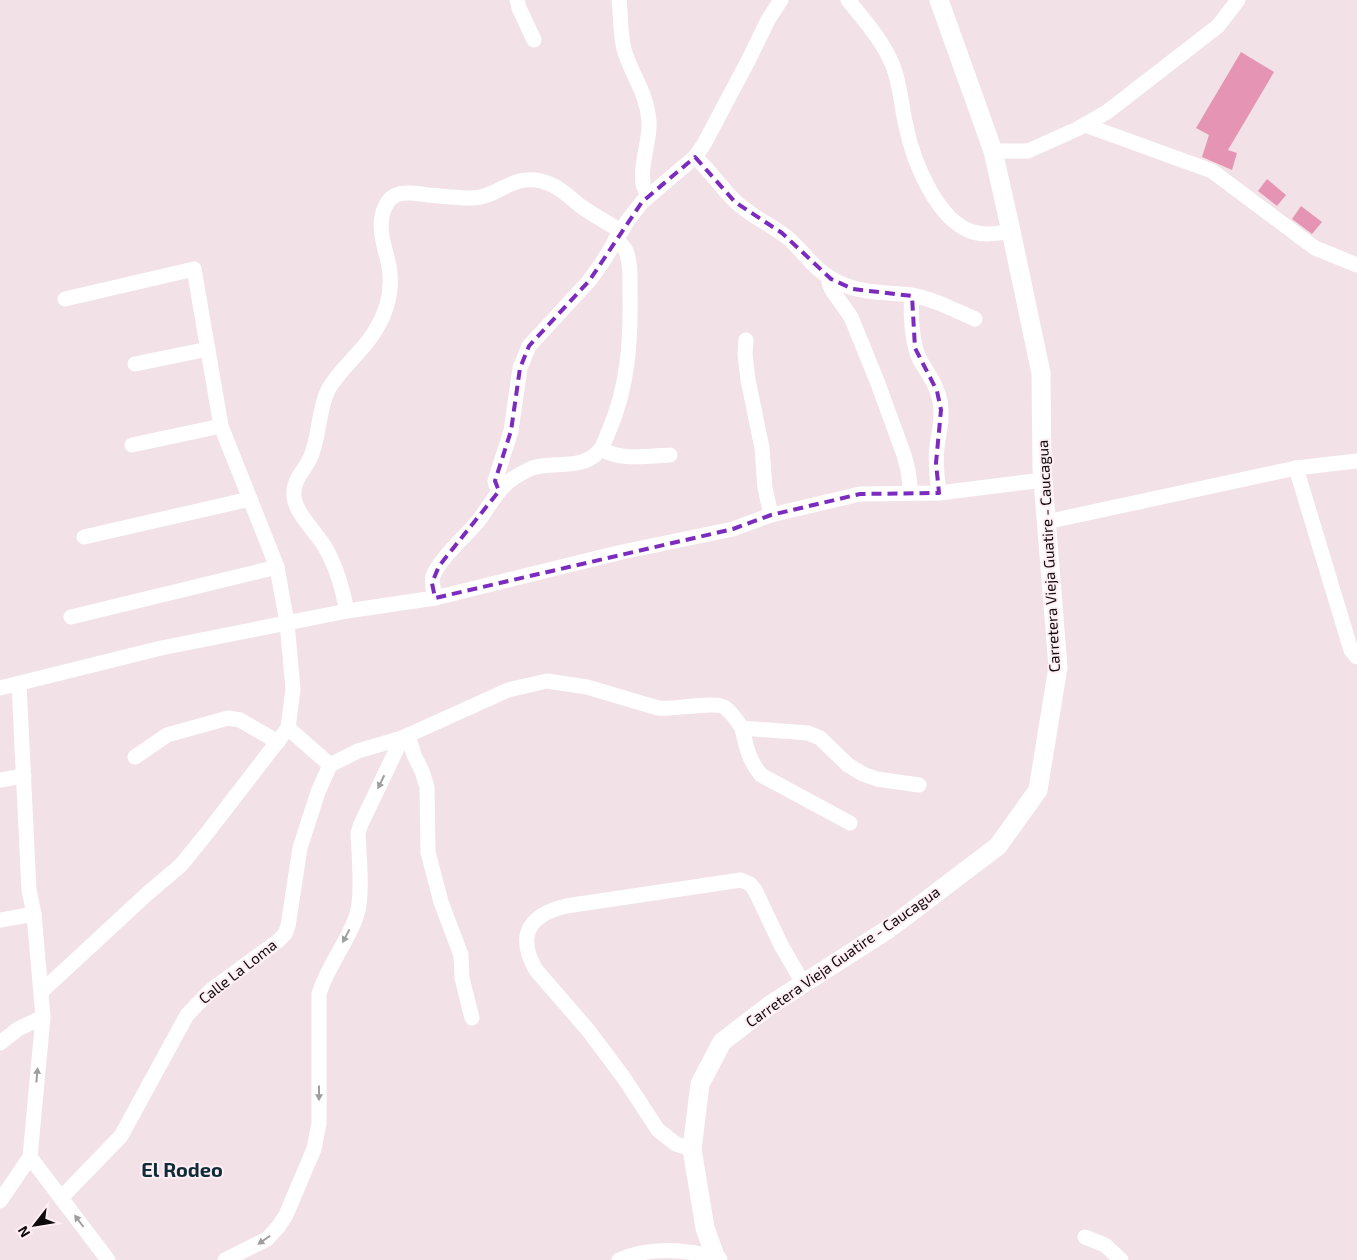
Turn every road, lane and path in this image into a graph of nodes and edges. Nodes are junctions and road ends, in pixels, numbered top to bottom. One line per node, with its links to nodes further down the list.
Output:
1 (517, 0): 7 (street)
2 (619, 0): 11 (street)
3 (782, 0): 10 (street)
4 (848, 0): 12 (street)
5 (939, 0): 9 (main road, Carretera Vieja Guatire - Caucagua)
6 (1238, 0): 8 (street)
7 (534, 40)
8 (1084, 125): 9 (street); 14 (street)
9 (993, 151): 12 (main road, Carretera Vieja Guatire - Caucagua)
10 (694, 158): 11 (street); 15 (street)
11 (648, 195): 13 (street)
12 (1012, 231): 28 (main road, Carretera Vieja Guatire - Caucagua)
13 (618, 236): 24 (street); 29 (street); 38 (street)
14 (1357, 265)
15 (831, 279): 16 (street); 30 (street)
16 (912, 296): 18 (street); 31 (street)
17 (65, 299): 20 (street)
18 (975, 320)
19 (746, 340): 33 (street)
20 (208, 349): 21 (street); 22 (street)
21 (135, 364)
22 (221, 426): 23 (street); 32 (street)
23 (132, 445)
24 (601, 449): 25 (street); 29 (street)
25 (670, 455)
26 (1357, 461): 27 (street)
27 (1296, 468): 34 (street); 41 (street)
28 (1043, 480): 31 (street); 34 (main road, Carretera Vieja Guatire - Caucagua)
29 (500, 490): 37 (street)
30 (911, 493): 31 (street); 33 (street)
31 (939, 493)
32 (250, 499): 35 (street); 36 (street)
33 (771, 515): 37 (street)
34 (1046, 522): 56 (main road, Carretera Vieja Guatire - Caucagua)
35 (84, 537)
36 (277, 567): 39 (street); 40 (street)
37 (435, 598): 38 (street)
38 (347, 611): 40 (street)
39 (70, 617)
40 (287, 623): 42 (street); 44 (street)
41 (1357, 657)
42 (19, 684): 43 (street); 50 (street)
43 (0, 688)
44 (288, 728): 47 (street); 49 (street)
45 (742, 728): 46 (street); 52 (street); 53 (street)
46 (405, 736): 49 (street); 59 (street); 68 (street, one-way to 68)
47 (278, 742): 48 (street); 57 (street)
48 (135, 757)
49 (330, 765): 63 (street, Calle La Loma)
50 (24, 776): 51 (street); 54 (street)
51 (0, 780)
52 (918, 785)
53 (850, 823)
54 (34, 914): 55 (street); 57 (street)
55 (0, 920)
56 (803, 983): 61 (main road, Carretera Vieja Guatire - Caucagua); 61 (street)
57 (42, 991): 58 (street)
58 (43, 1017): 60 (street); 62 (street, one-way to 58)
59 (472, 1018)
60 (0, 1043)
61 (692, 1148): 66 (main road, Carretera Vieja Guatire - Caucagua)
62 (30, 1157): 63 (street); 64 (street)
63 (61, 1198): 67 (street, one-way to 63)
64 (0, 1201)
65 (1085, 1237): 70 (street)
66 (717, 1258): 69 (street)
67 (108, 1260)
68 (226, 1260)
69 (619, 1260)
70 (1121, 1260)

